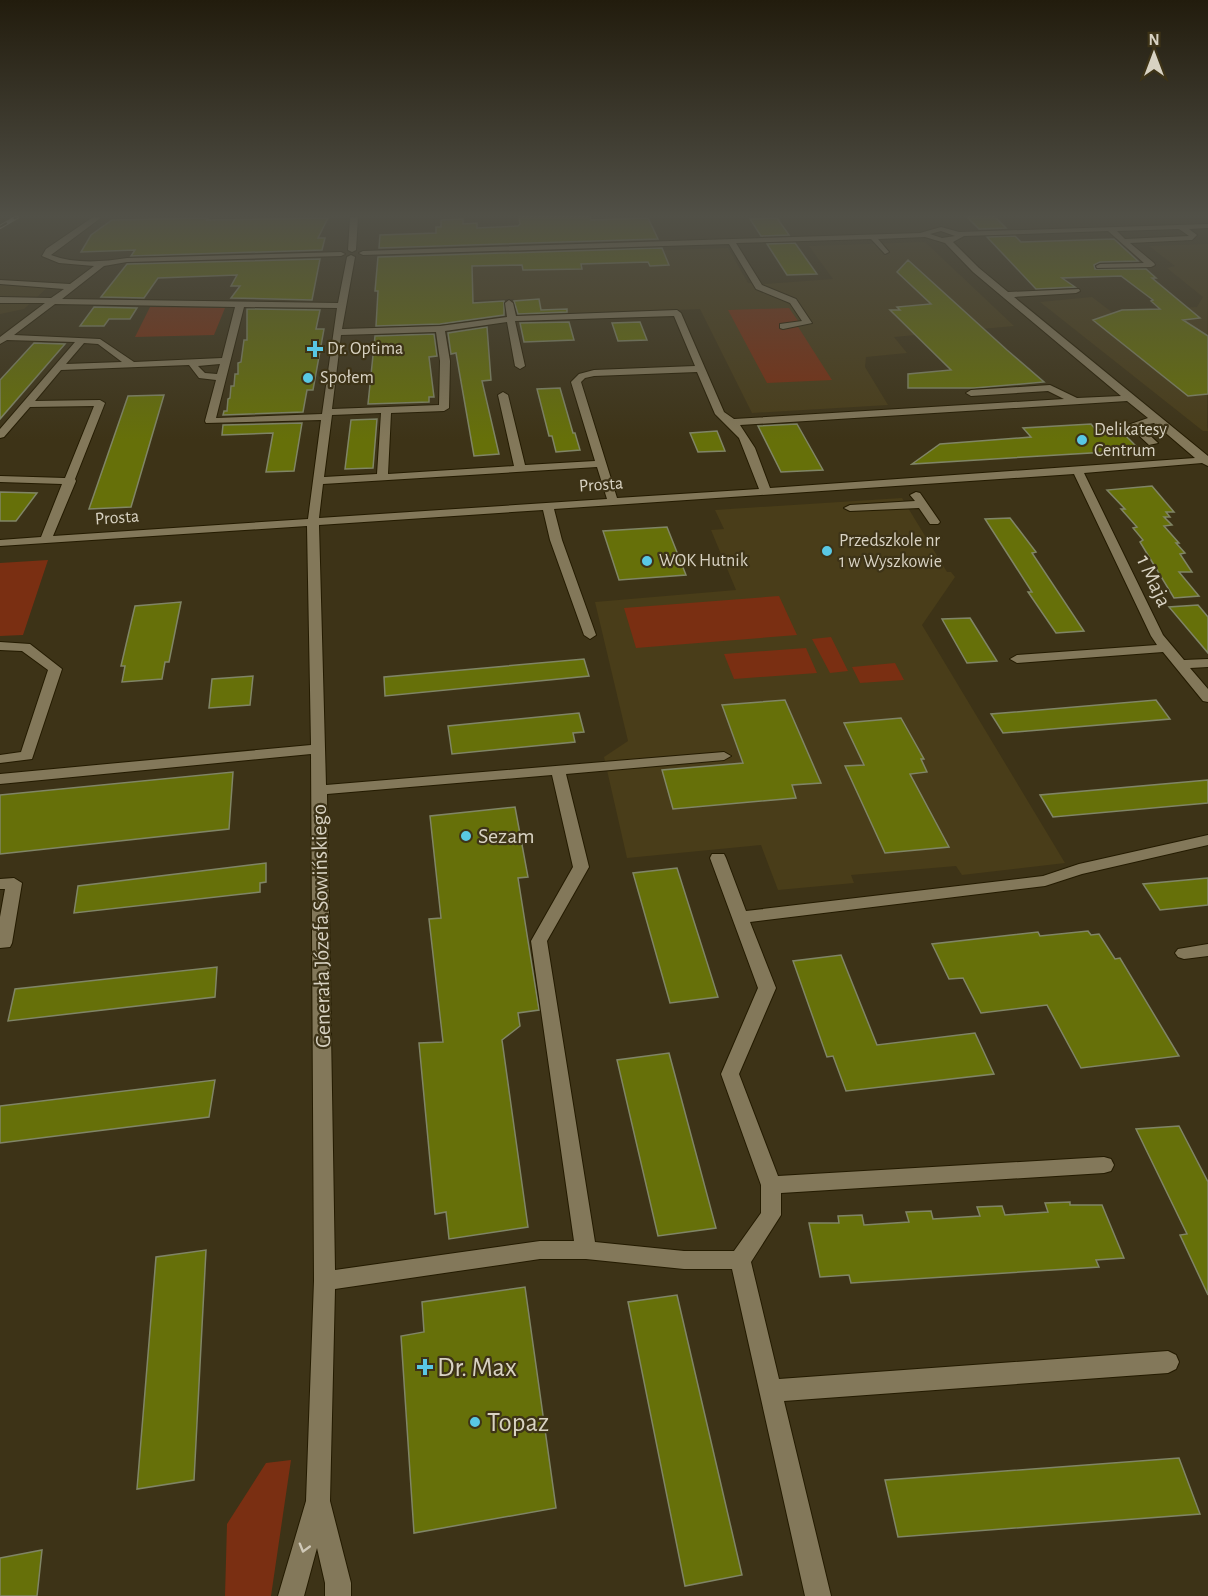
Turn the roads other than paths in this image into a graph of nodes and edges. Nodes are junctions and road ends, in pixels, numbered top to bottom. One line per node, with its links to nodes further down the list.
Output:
1 (66, 291): 8 (street)
2 (344, 291): 11 (street, Generała Józefa Sowińskiego)
3 (770, 291): 13 (street)
4 (1002, 291): 6 (street)
5 (1068, 291): 6 (street)
6 (1006, 295): 27 (street)
7 (0, 300): 8 (street)
8 (52, 302): 10 (street); 16 (street)
9 (509, 303): 12 (street)
10 (240, 305): 11 (street); 18 (street)
11 (342, 306): 15 (street, Generała Józefa Sowińskiego)
12 (512, 320): 14 (street); 21 (street); 23 (street)
13 (783, 326)
14 (440, 329): 15 (street); 30 (street)
15 (337, 332): 31 (street, Generała Józefa Sowińskiego)
16 (3, 339): 17 (street)
17 (82, 340): 20 (street); 22 (street)
18 (227, 360): 19 (street); 24 (street)
19 (194, 362): 20 (street); 24 (street)
20 (131, 364): 22 (street)
21 (520, 366)
22 (59, 367): 29 (street)
23 (701, 369): 33 (street); 37 (street)
24 (223, 377): 31 (street)
25 (971, 393): 28 (street)
26 (503, 395): 38 (street)
27 (1128, 398): 28 (street); 32 (street)
28 (1077, 402): 33 (street)
29 (27, 404): 34 (street); 42 (street)
30 (386, 410): 31 (street); 40 (street)
31 (326, 415): 43 (street, Generała Józefa Sowińskiego)
32 (1155, 420): 35 (street); 36 (street)
33 (735, 422): 45 (street)
34 (0, 435)
35 (1153, 443)
36 (1207, 461): 39 (street, Prosta)
37 (601, 464): 38 (street); 46 (street)
38 (520, 468): 40 (street)
39 (1078, 471): 44 (street, Prosta); 56 (street, 1 Maja)
40 (382, 477): 43 (street)
41 (0, 479): 42 (street)
42 (71, 481): 52 (street)
43 (317, 481): 51 (street, Generała Józefa Sowińskiego)
44 (908, 482): 45 (street, Prosta); 47 (street)
45 (766, 492): 46 (street, Prosta)
46 (613, 502): 48 (street, Prosta)
47 (922, 504): 49 (street); 50 (street)
48 (548, 507): 51 (street, Prosta); 54 (street)
49 (850, 508)
50 (934, 522)
51 (313, 523): 52 (street, Prosta); 61 (street, Generała Józefa Sowińskiego)
52 (45, 541): 53 (street, Prosta)
53 (0, 543)
54 (590, 635)
55 (0, 646): 63 (street)
56 (1166, 648): 57 (street); 59 (street, 1 Maja)
57 (1017, 659)
58 (1208, 663): 59 (street)
59 (1180, 664): 60 (street, 1 Maja)
60 (1208, 698)
61 (318, 749): 65 (street); 66 (street, Generała Józefa Sowińskiego)
62 (724, 756): 64 (street)
63 (0, 759)
64 (558, 770): 66 (street); 76 (street)
65 (0, 780)
66 (319, 790): 78 (street, Generała Józefa Sowińskiego)
67 (1208, 840): 70 (street)
68 (718, 858): 70 (street)
69 (0, 884): 71 (street)
70 (740, 917): 75 (street)
71 (4, 943)
72 (1208, 950): 73 (street)
73 (1184, 953)
74 (1104, 1165): 75 (street)
75 (771, 1185): 77 (street)
76 (586, 1250): 77 (street); 78 (street)
77 (740, 1260): 80 (street)
78 (325, 1281): 81 (street, Generała Józefa Sowińskiego)
79 (1168, 1362): 80 (street)
80 (770, 1391): 84 (street)
81 (318, 1501): 82 (street, one-way to 82); 83 (street, Generała Józefa Sowińskiego)
82 (291, 1596)
83 (339, 1596)
84 (818, 1596)

